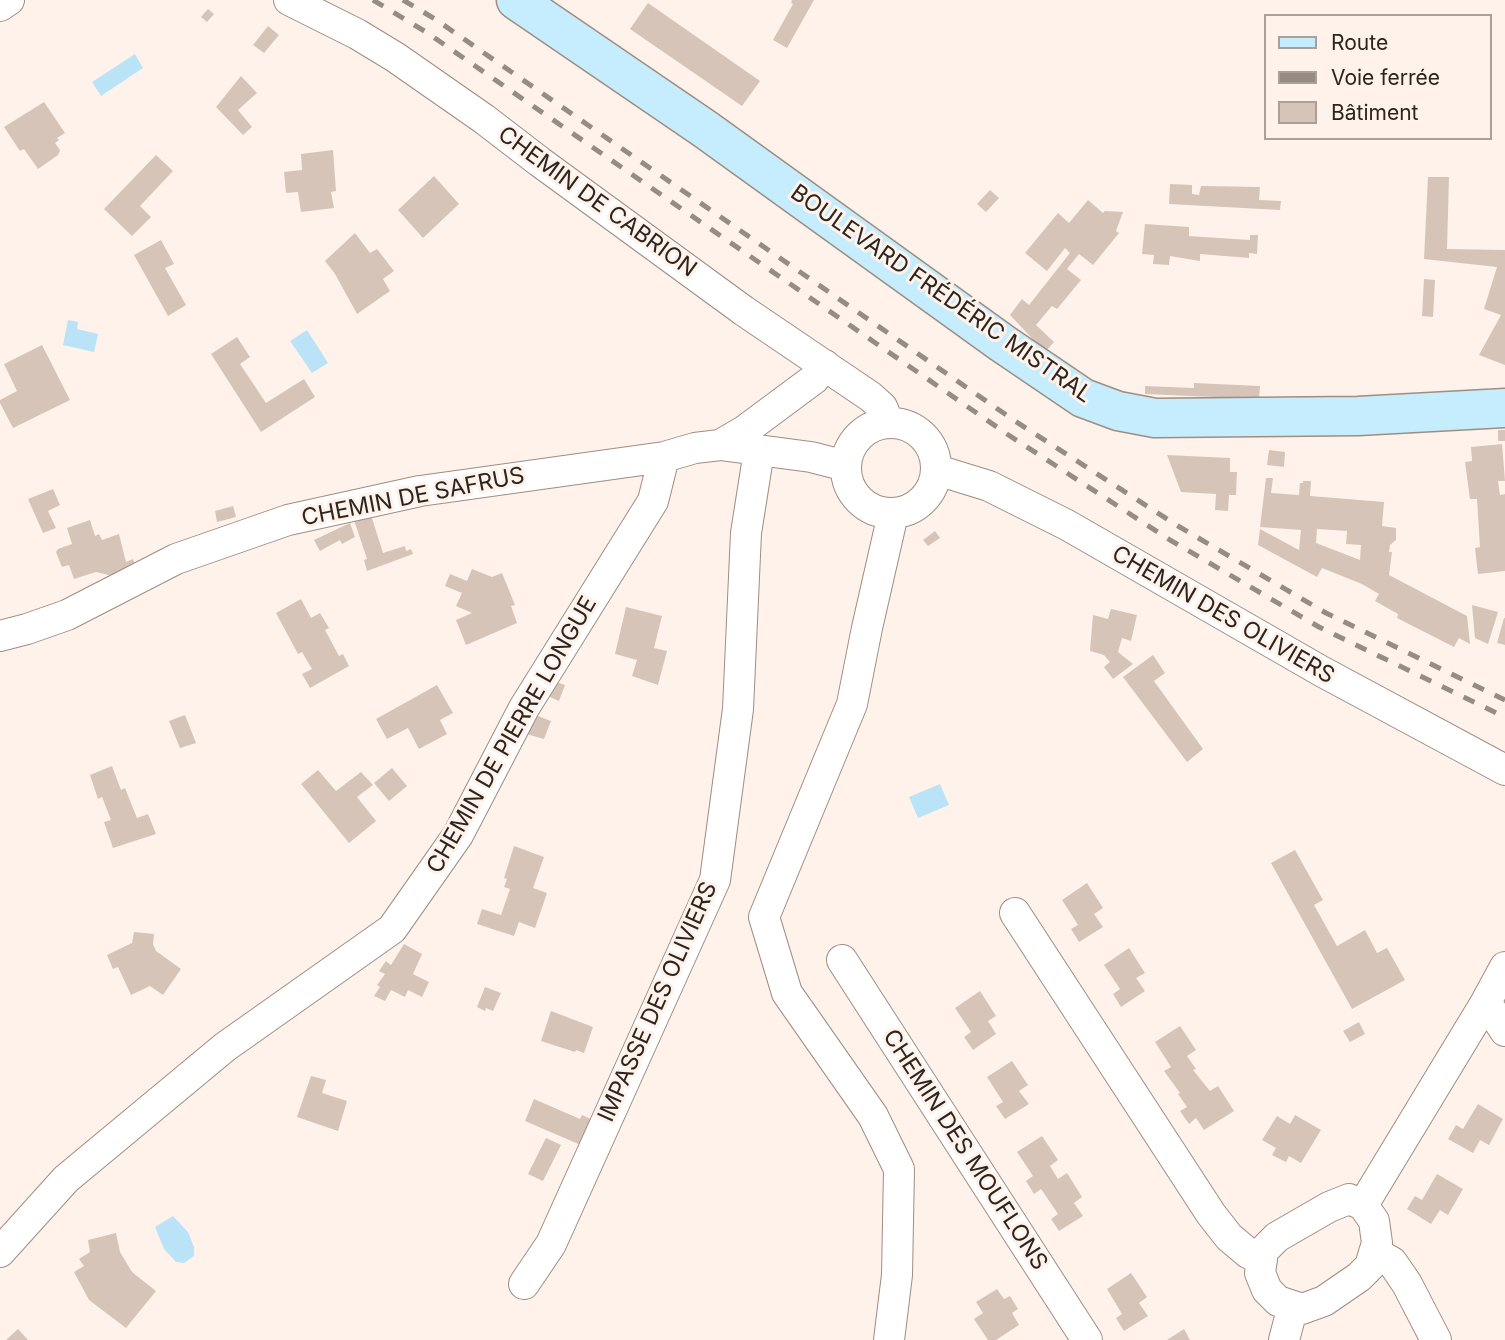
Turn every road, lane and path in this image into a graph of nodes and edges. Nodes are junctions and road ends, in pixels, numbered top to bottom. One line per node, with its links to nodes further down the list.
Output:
1 (9, 0): 4 (street)
2 (289, 0): 5 (street, CHEMIN DE CABRION)
3 (516, 0): 6 (main road, BOULEVARD FRÉDÉRIC MISTRAL)
4 (0, 6)
5 (825, 365): 7 (street, CHEMIN DE CABRION); 8 (street)
6 (1505, 408)
7 (888, 423): 11 (street); 12 (street)
8 (720, 444): 9 (street, CHEMIN DE SAFRUS); 10 (street, CHEMIN DE SAFRUS)
9 (759, 451): 11 (street, CHEMIN DE SAFRUS); 25 (street, IMPASSE DES OLIVIERS)
10 (664, 457): 14 (street, CHEMIN DE SAFRUS); 22 (street, CHEMIN DE PIERRE LONGUE)
11 (845, 466): 13 (street)
12 (937, 470): 13 (street); 15 (street, CHEMIN DES OLIVIERS)
13 (893, 514): 27 (street)
14 (0, 636)
15 (1505, 770)
16 (1015, 913): 24 (street)
17 (842, 960): 28 (street, CHEMIN DES MOUFLONS)
18 (1505, 967): 19 (street)
19 (1486, 1002): 20 (street); 21 (street)
20 (1505, 1031)
21 (1363, 1205): 23 (street); 24 (street)
22 (0, 1252)
23 (1374, 1252): 26 (street); 30 (street)
24 (1262, 1260): 26 (street)
25 (524, 1284)
26 (1293, 1306): 29 (street)
27 (889, 1340)
28 (1087, 1340)
29 (1284, 1340)
30 (1436, 1340)

